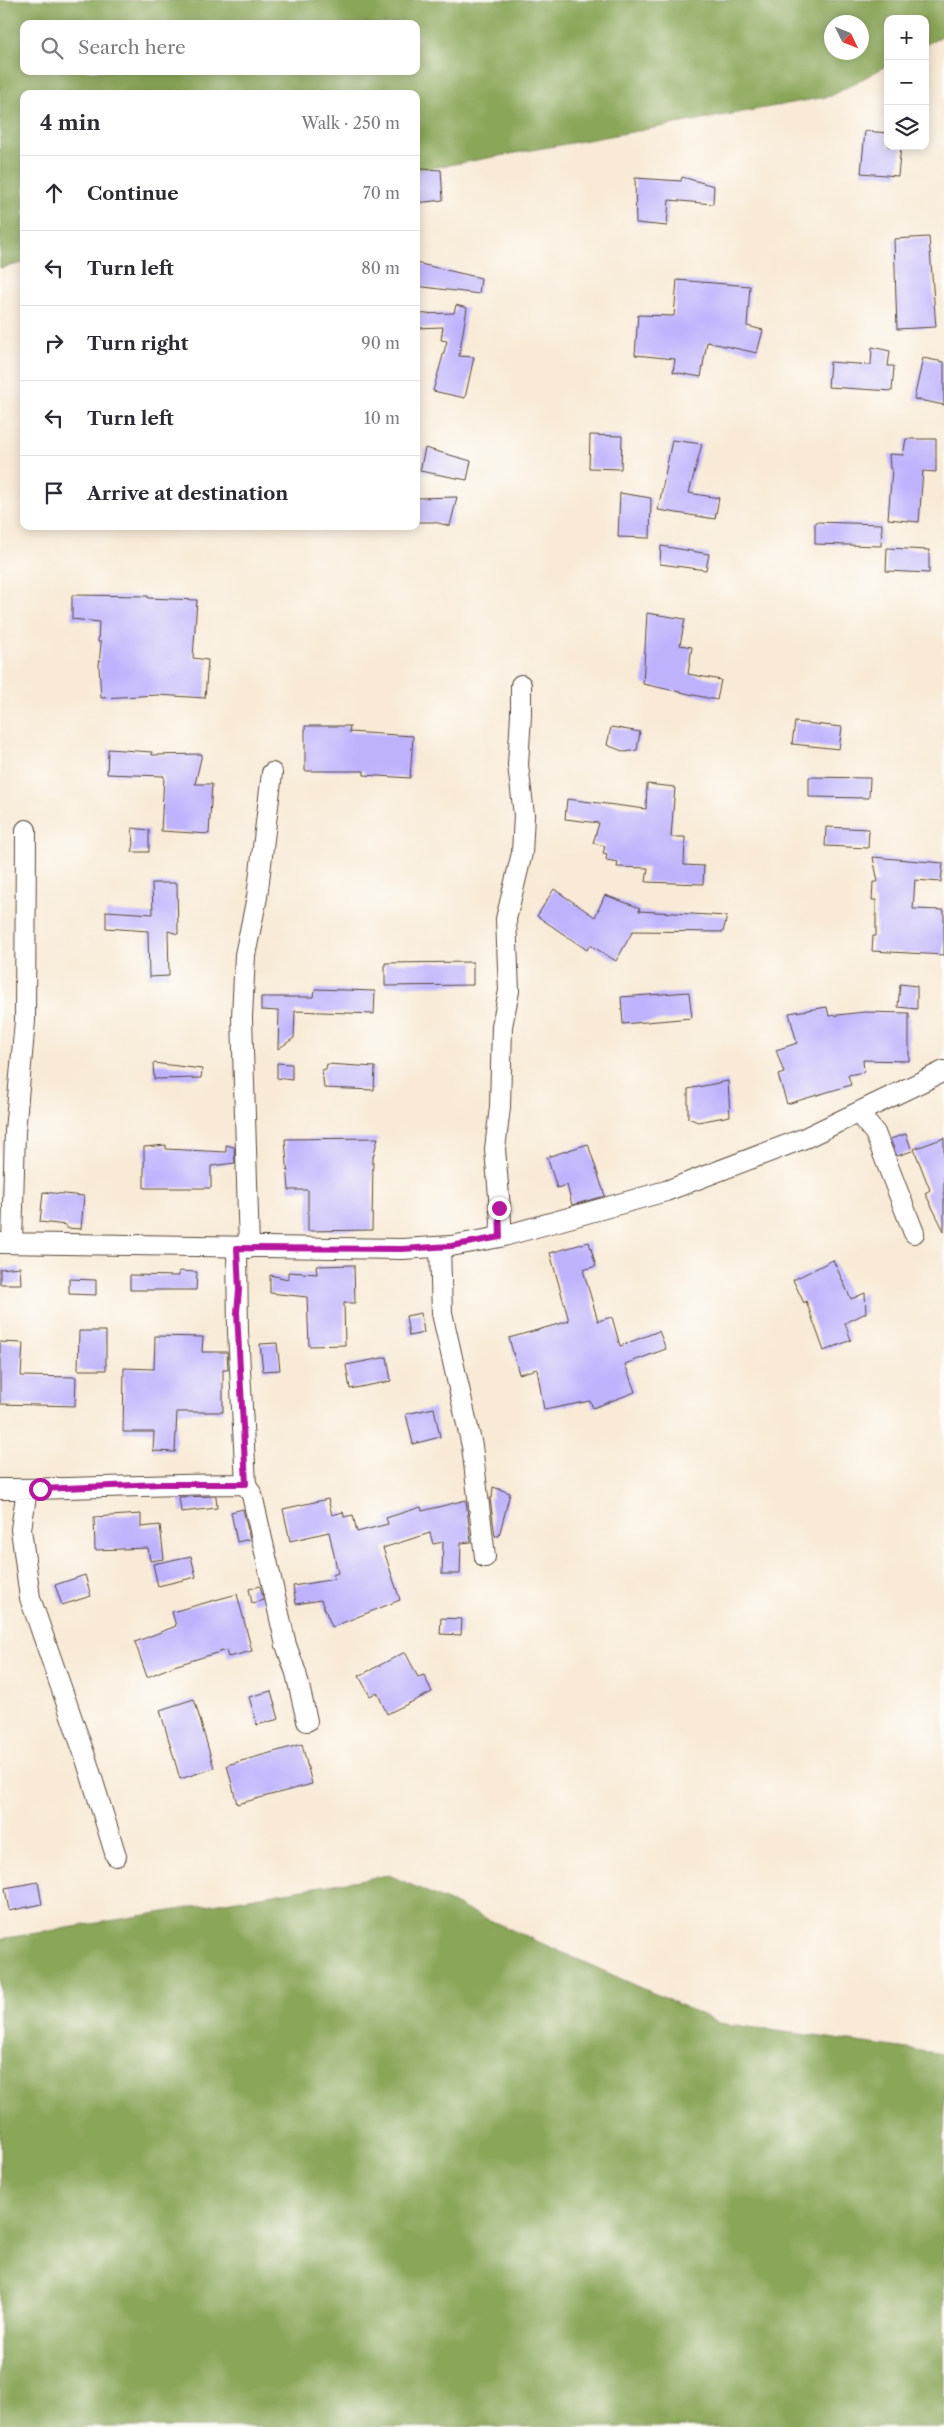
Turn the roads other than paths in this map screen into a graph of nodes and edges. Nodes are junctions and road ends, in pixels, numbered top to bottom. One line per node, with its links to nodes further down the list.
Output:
1 (521, 685): 7 (street)
2 (272, 773): 10 (street)
3 (26, 830): 8 (street)
4 (944, 1071): 5 (street)
5 (859, 1114): 6 (street); 7 (street)
6 (914, 1233)
7 (500, 1237): 9 (street)
8 (6, 1243): 10 (street)
9 (440, 1247): 10 (street); 14 (street)
10 (243, 1248): 11 (street)
11 (246, 1484): 13 (street); 15 (street)
12 (0, 1489): 13 (street)
13 (27, 1490): 16 (street)
14 (485, 1557)
15 (307, 1721)
16 (116, 1856)

